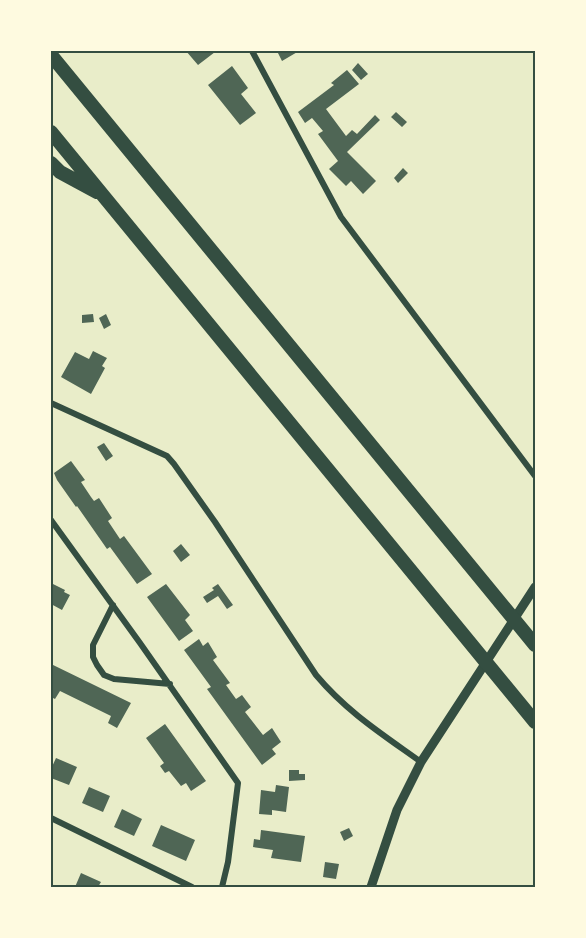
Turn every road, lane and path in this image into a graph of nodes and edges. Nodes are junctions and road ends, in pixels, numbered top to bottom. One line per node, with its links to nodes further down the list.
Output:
1 (252, 51): 7 (street)
2 (51, 55): 11 (highway)
3 (51, 132): 5 (highway)
4 (51, 163): 5 (highway)
5 (105, 196): 13 (highway)
6 (51, 403): 14 (street)
7 (535, 476)
8 (51, 520): 10 (street)
9 (535, 587): 14 (street)
10 (113, 605): 12 (street); 12 (street)
11 (535, 645)
12 (170, 684): 17 (street)
13 (535, 722)
14 (421, 762): 18 (street)
15 (51, 818): 16 (street)
16 (192, 887)
17 (222, 887)
18 (371, 887)

